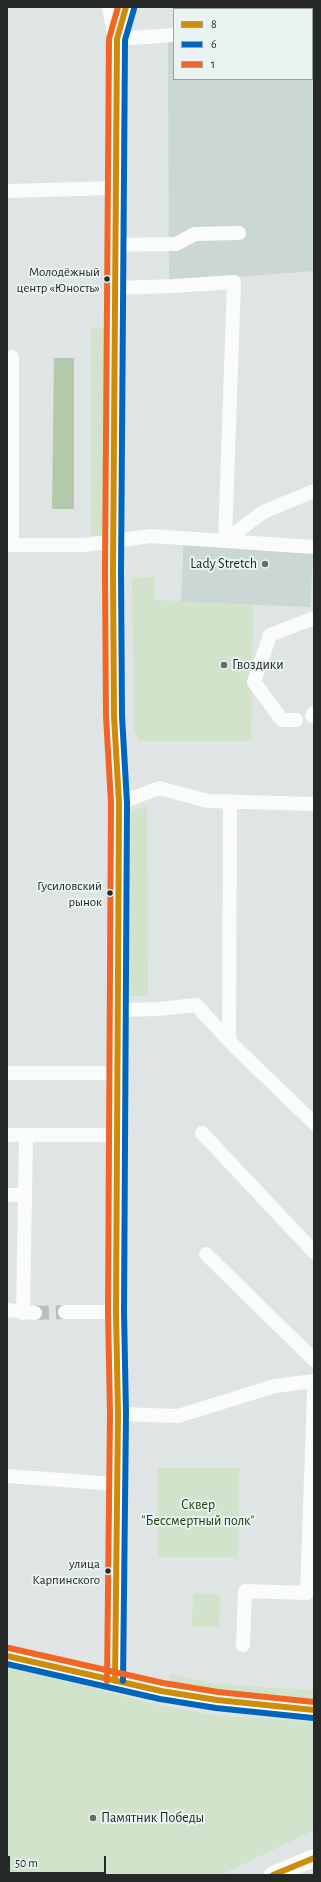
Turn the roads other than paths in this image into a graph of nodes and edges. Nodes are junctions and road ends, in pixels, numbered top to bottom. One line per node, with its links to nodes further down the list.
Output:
1 (111, 7): 4 (main road)
2 (126, 7): 4 (main road)
3 (173, 35): 4 (street)
4 (117, 39): 5 (main road)
5 (116, 188): 6 (street); 8 (main road)
6 (7, 191)
7 (239, 233): 8 (street)
8 (115, 245): 9 (main road)
9 (115, 288): 12 (street); 13 (main road)
10 (12, 357): 14 (street)
11 (314, 491): 12 (street)
12 (225, 541): 13 (street); 15 (street)
13 (113, 543): 14 (street); 19 (main road)
14 (10, 544)
15 (314, 546)
16 (314, 618): 17 (street)
17 (296, 720)
18 (230, 801): 19 (street); 20 (street); 22 (street)
19 (119, 803): 21 (main road)
20 (314, 804)
21 (118, 1010): 22 (street); 24 (main road)
22 (229, 1040): 25 (street)
23 (7, 1073): 24 (street)
24 (118, 1073): 29 (main road)
25 (314, 1123)
26 (202, 1133): 32 (street)
27 (7, 1135): 28 (street)
28 (26, 1135): 29 (street); 31 (street)
29 (117, 1135): 36 (main road)
30 (7, 1195): 31 (street)
31 (24, 1195): 34 (street)
32 (314, 1252)
33 (206, 1254): 37 (street)
34 (7, 1310)
35 (65, 1312): 36 (street)
36 (116, 1312): 40 (main road)
37 (314, 1360)
38 (314, 1381): 40 (street)
39 (314, 1392): 41 (street)
40 (118, 1414): 43 (main road)
41 (313, 1419): 44 (street)
42 (7, 1476): 43 (street)
43 (116, 1484): 47 (main road)
44 (310, 1594): 45 (street)
45 (243, 1645)
46 (7, 1656): 47 (main road)
47 (115, 1681): 48 (main road)
48 (314, 1710)
49 (314, 1858): 50 (main road)
50 (273, 1875)

